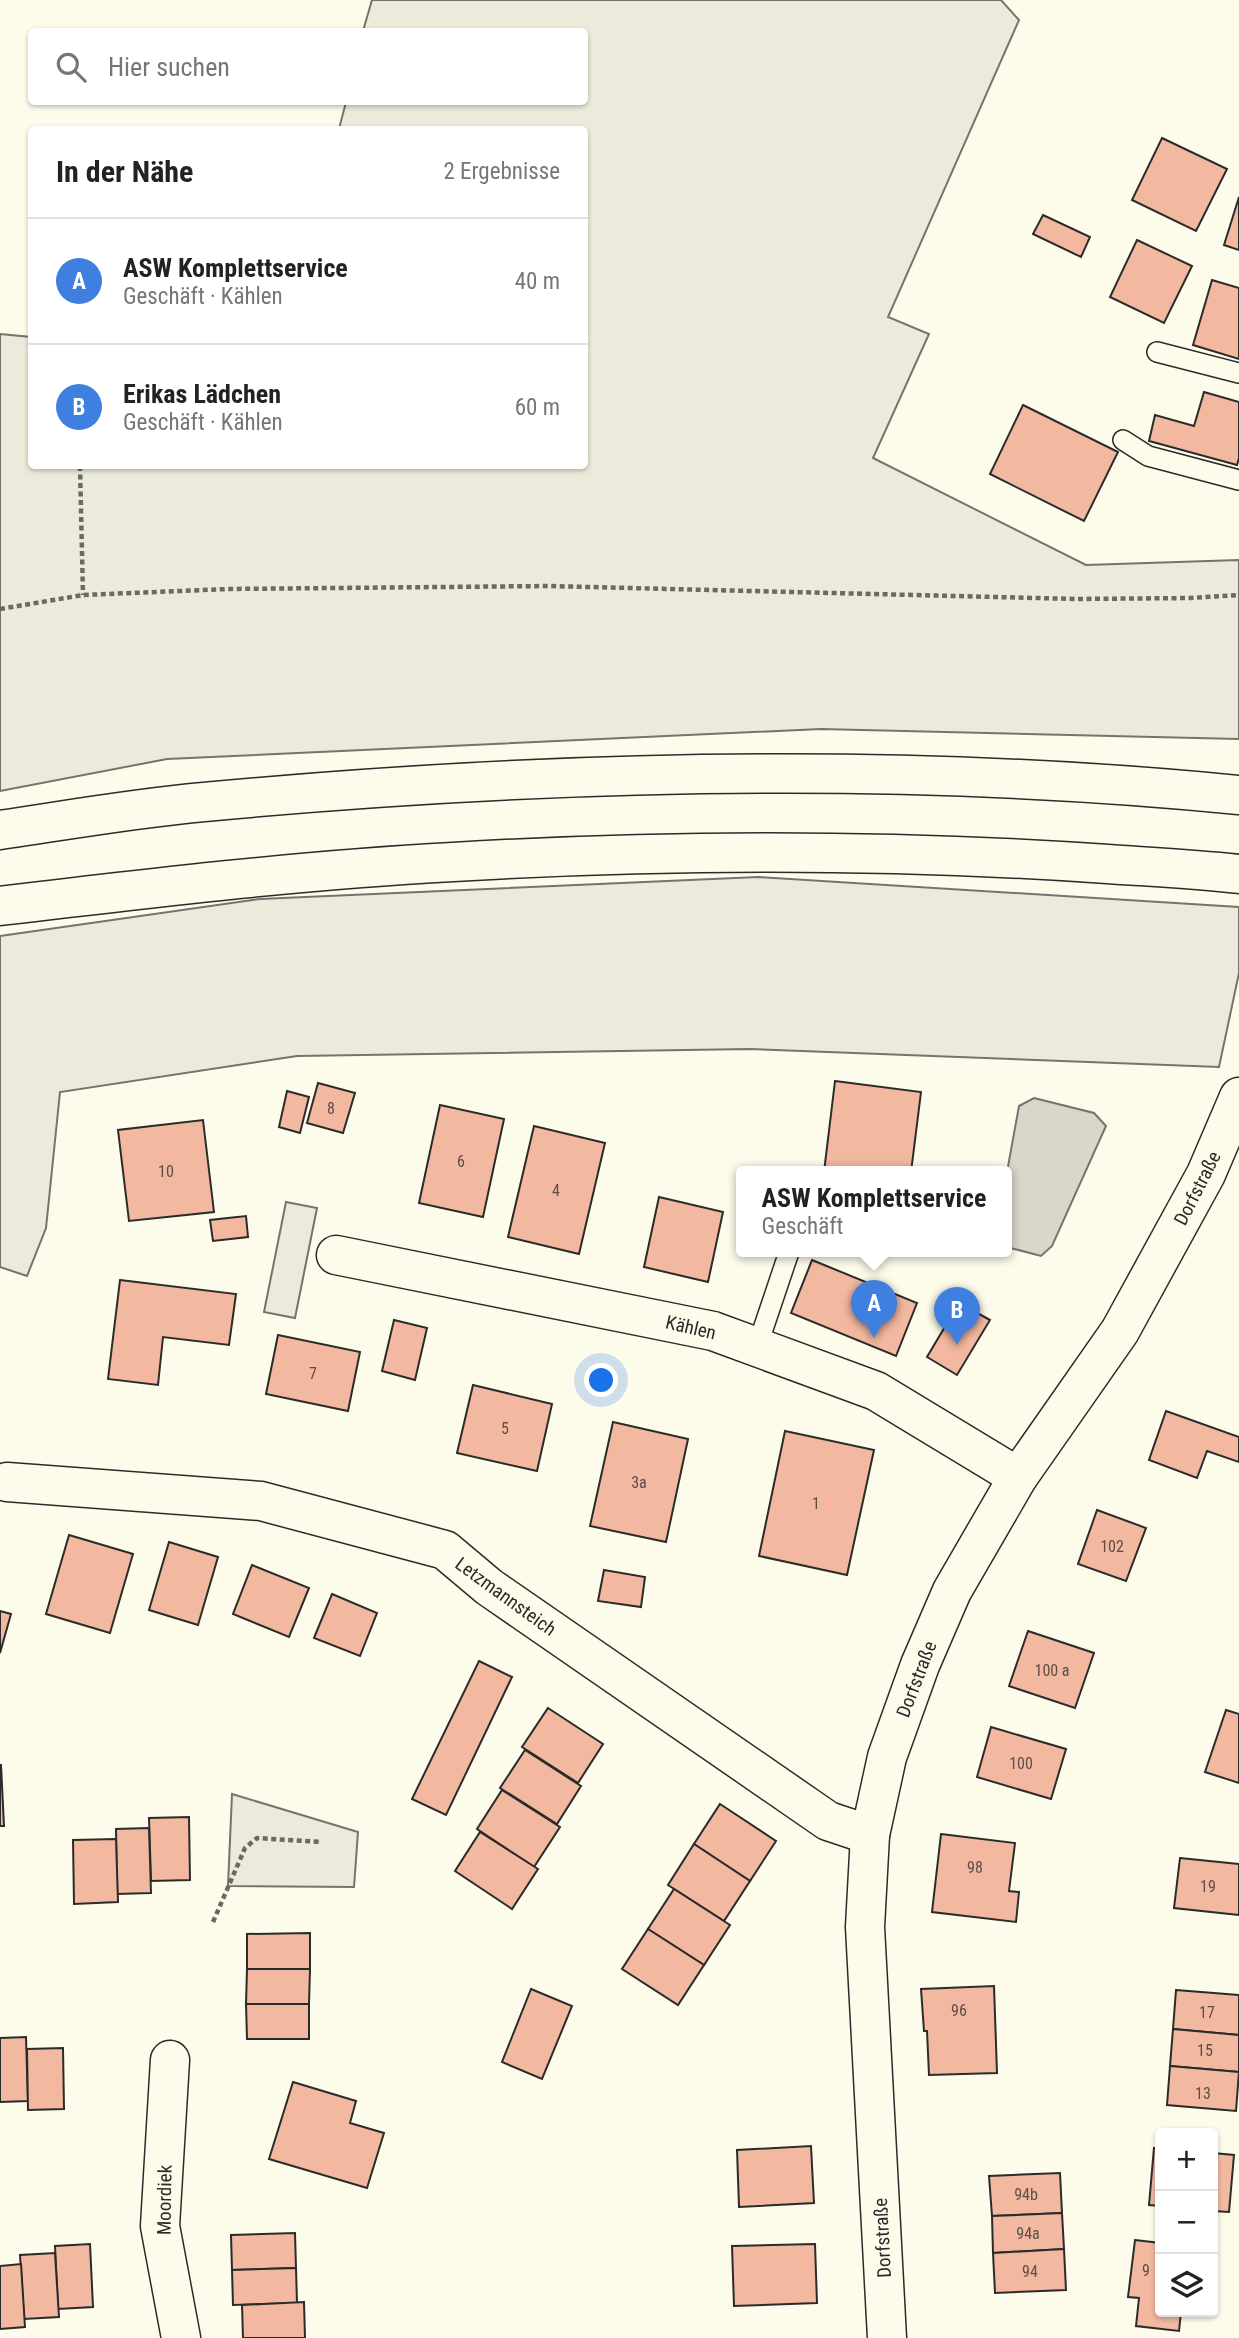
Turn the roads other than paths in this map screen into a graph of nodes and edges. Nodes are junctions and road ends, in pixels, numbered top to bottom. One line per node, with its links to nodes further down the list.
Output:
1 (1157, 352): 2 (lane)
2 (1239, 373)
3 (1123, 440): 4 (lane)
4 (1239, 480)
5 (1239, 795): 6 (main road)
6 (0, 830)
7 (1239, 874): 8 (main road)
8 (0, 906)
9 (1239, 1097): 13 (main road, Dorfstraße)
10 (336, 1255): 12 (main road, Kählen)
11 (787, 1257): 12 (lane)
12 (757, 1347): 13 (main road, Kählen)
13 (1018, 1477): 15 (main road, Dorfstraße)
14 (7, 1482): 15 (main road, Letzmannsteich)
15 (870, 1835): 18 (main road, Dorfstraße)
16 (170, 2060): 17 (main road, Moordiek)
17 (181, 2338)
18 (887, 2338)

